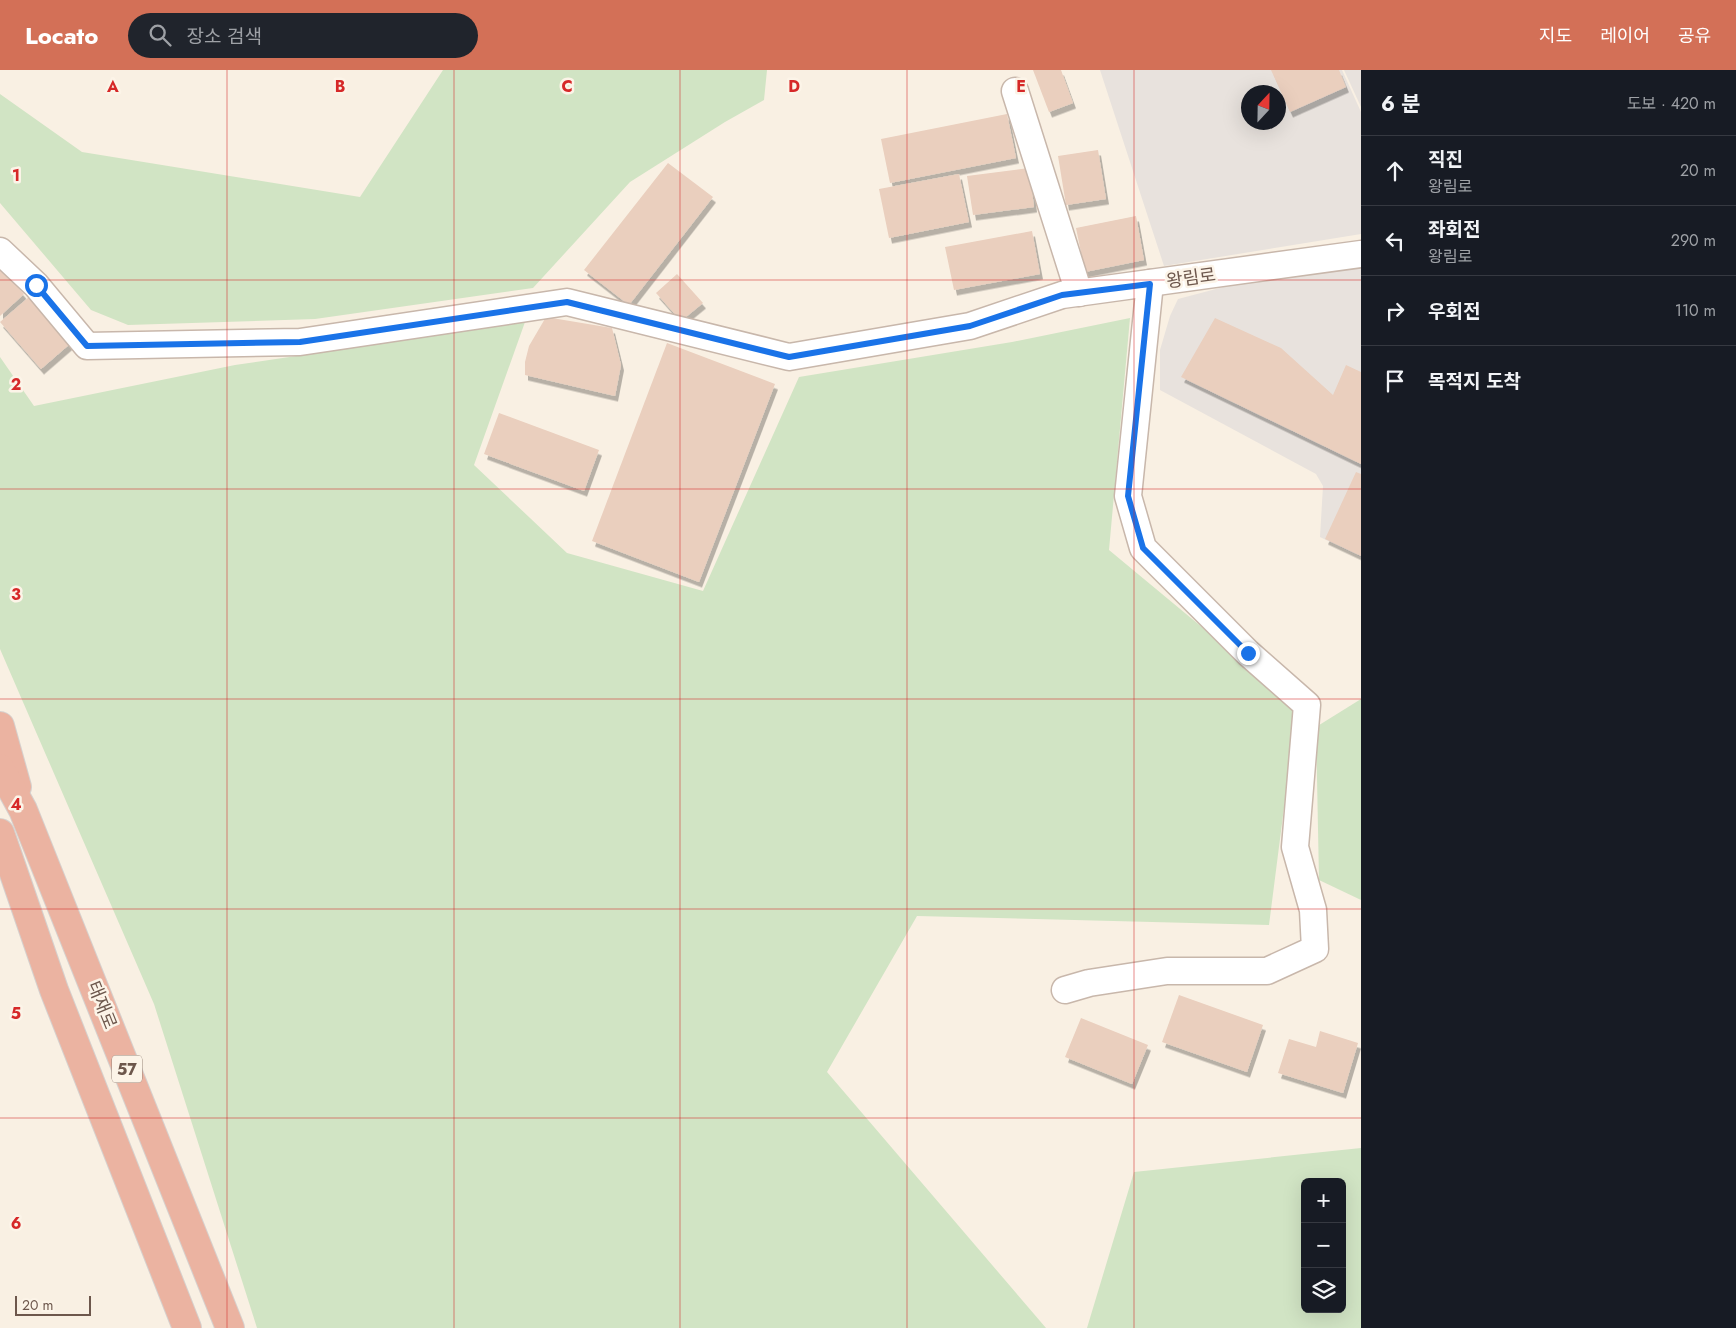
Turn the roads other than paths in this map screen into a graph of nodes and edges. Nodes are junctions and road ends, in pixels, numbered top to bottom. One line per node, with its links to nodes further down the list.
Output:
1 (1015, 91): 5 (street)
2 (0, 251): 5 (street, 왕림로)
3 (1361, 254): 4 (street, 왕림로)
4 (1150, 284): 5 (street, 왕림로); 10 (street)
5 (1079, 293)
6 (0, 726): 8 (highway)
7 (0, 768): 8 (highway, 태재로 / 57)
8 (24, 810): 12 (highway, 태재로 / 57)
9 (0, 834): 11 (highway, 57)
10 (1065, 990)
11 (187, 1328)
12 (230, 1328)

